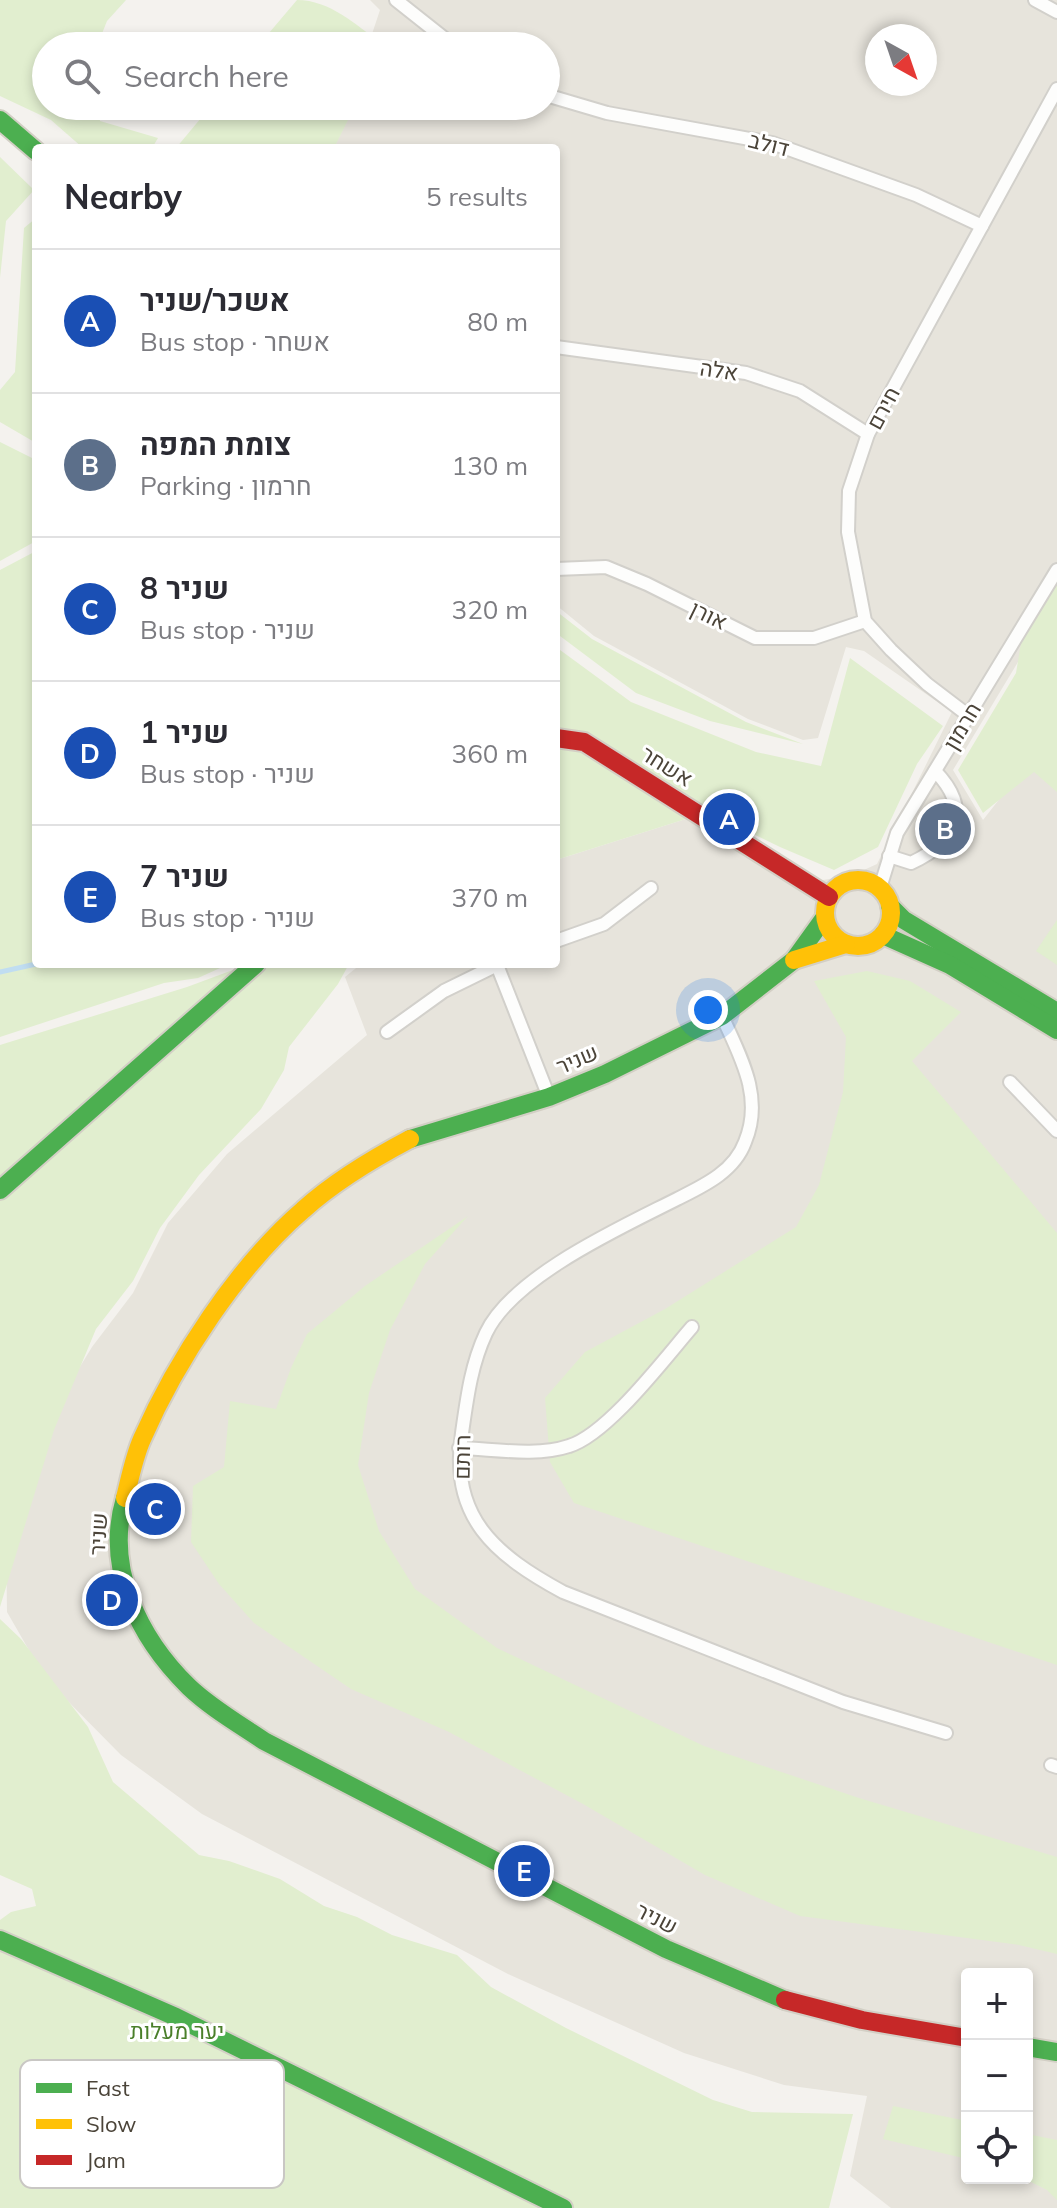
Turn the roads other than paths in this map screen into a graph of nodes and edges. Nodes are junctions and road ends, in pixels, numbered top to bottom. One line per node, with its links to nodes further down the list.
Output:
1 (396, 0): 4 (street)
2 (1035, 0): 3 (street)
3 (1057, 12)
4 (436, 32)
5 (1057, 89): 9 (street, חירם)
6 (560, 99): 9 (street, דולב)
7 (0, 120): 8 (street)
8 (32, 148)
9 (982, 226): 11 (street, חירם)
10 (560, 348): 11 (street, אלה)
11 (868, 434): 14 (street, חירם)
12 (560, 569): 14 (street, אורן)
13 (1057, 570): 15 (street, חרמון)
14 (865, 621): 15 (street)
15 (969, 716): 17 (street, חרמון)
16 (560, 739): 21 (street, אשחר)
17 (935, 771): 18 (street, חרמון); 18 (street)
18 (889, 856): 20 (street, חרמון)
19 (651, 888): 25 (street)
20 (880, 888): 21 (street); 22 (street)
21 (829, 897): 23 (street)
22 (890, 906): 24 (street); 31 (street)
23 (825, 917): 26 (street); 27 (street, שניר)
24 (883, 935): 26 (street); 33 (street)
25 (560, 940)
26 (846, 944): 27 (street, שניר)
27 (794, 960): 32 (street, שניר)
28 (251, 968): 38 (street)
29 (490, 968): 34 (street)
30 (500, 968): 36 (street)
31 (1057, 1012)
32 (722, 1016): 36 (street, שניר); 40 (street, רותם)
33 (1057, 1030)
34 (387, 1032)
35 (1010, 1082): 37 (street)
36 (549, 1097): 43 (street, שניר)
37 (1057, 1131)
38 (0, 1190)
39 (692, 1327): 40 (street)
40 (459, 1448): 41 (street, רותם)
41 (946, 1733)
42 (0, 1940): 46 (street)
43 (961, 2037)
44 (1033, 2048): 45 (street)
45 (1057, 2052)
46 (263, 2060)
47 (284, 2070): 48 (street)
48 (563, 2208)

